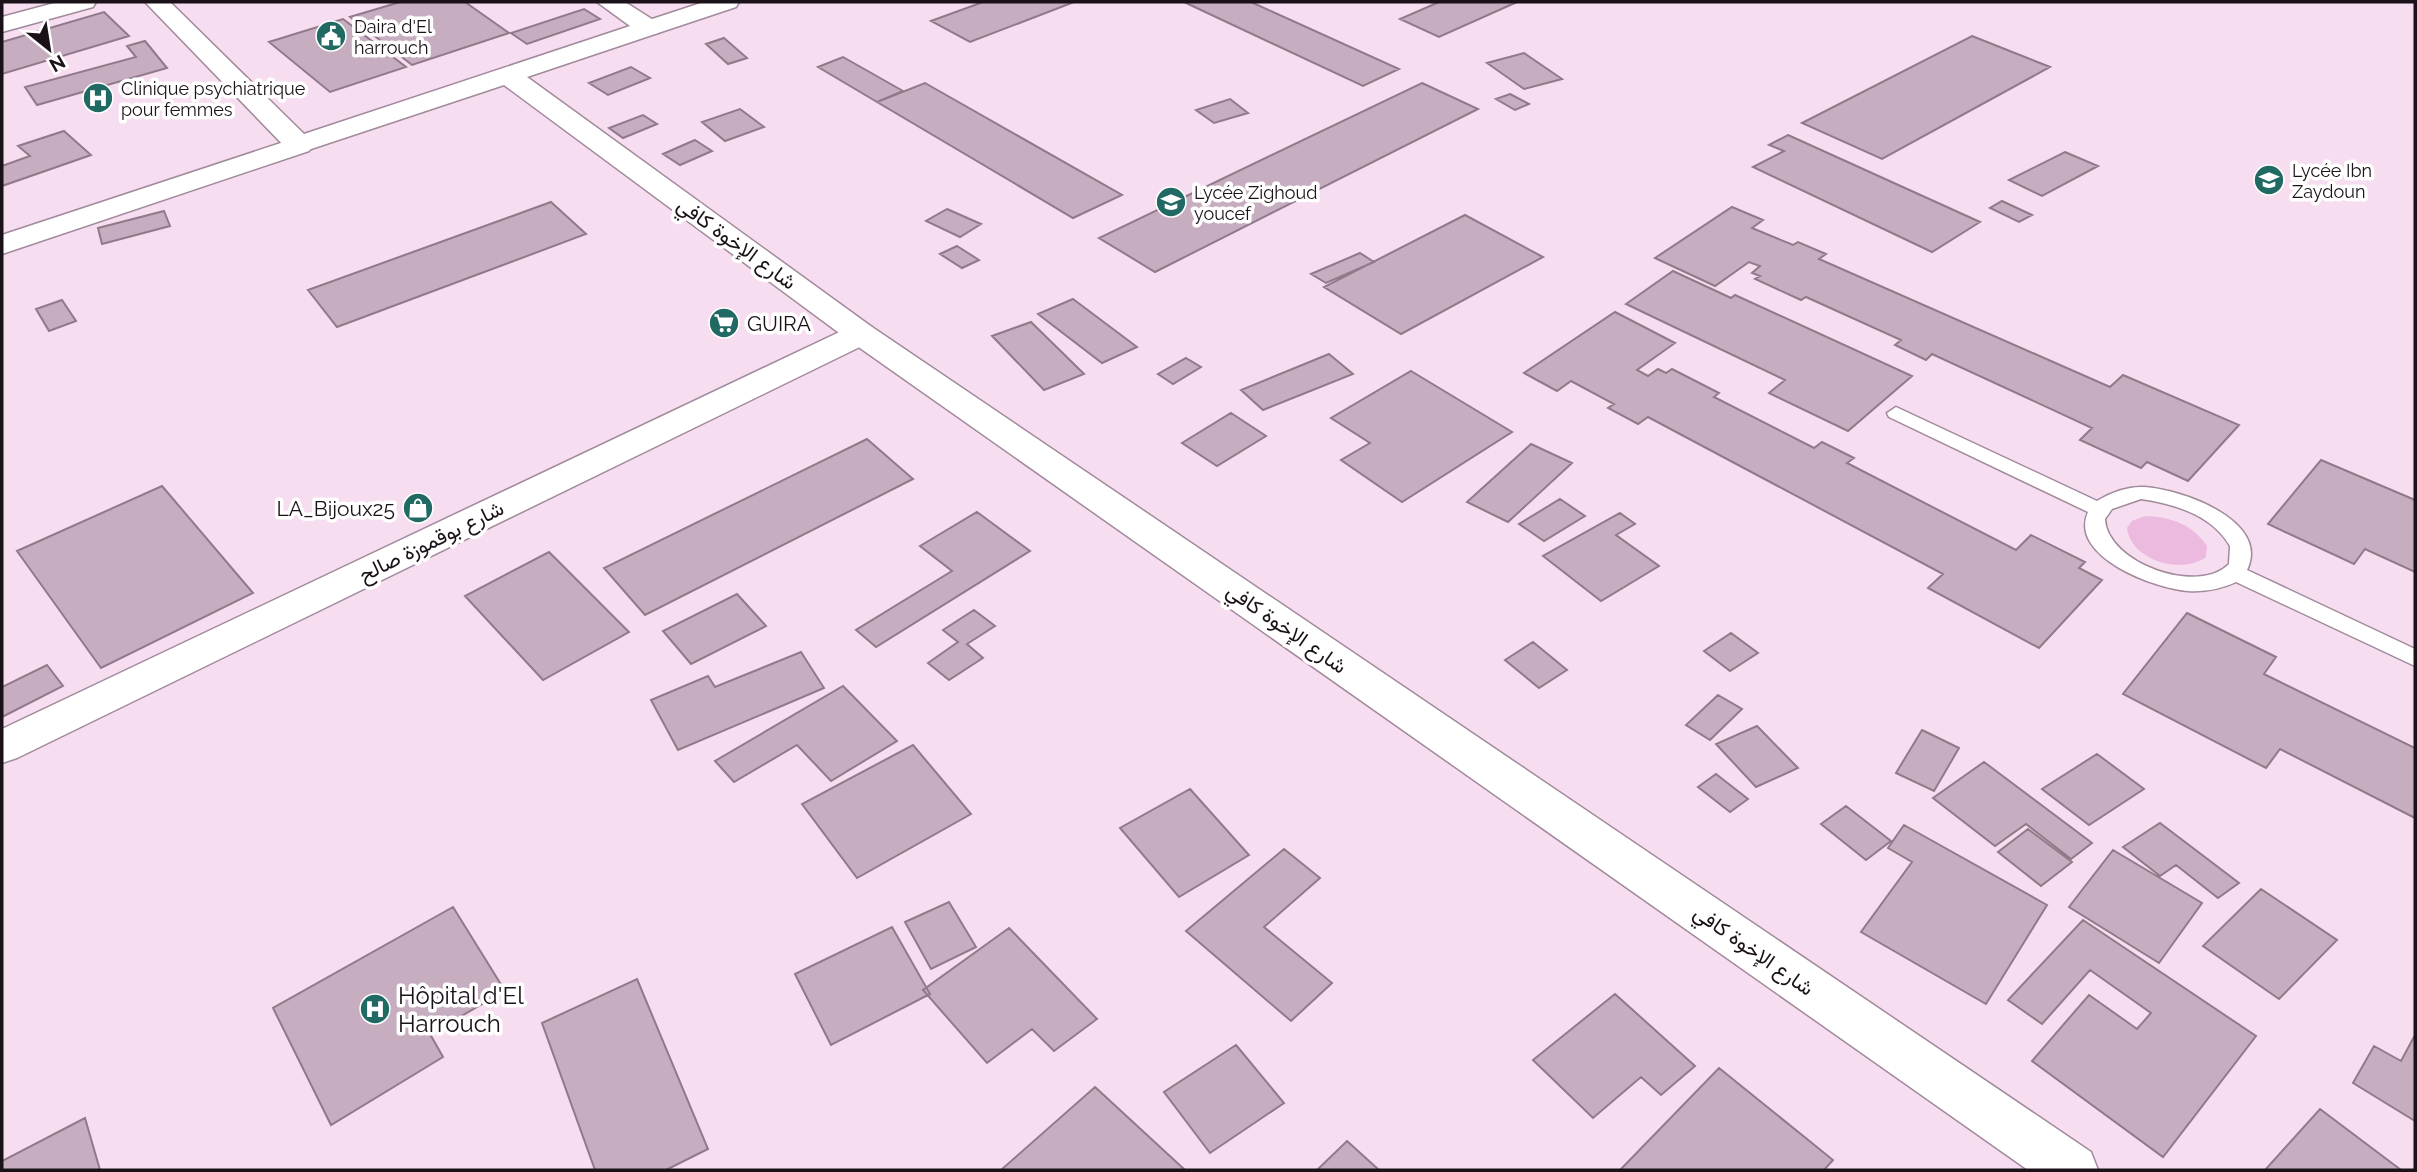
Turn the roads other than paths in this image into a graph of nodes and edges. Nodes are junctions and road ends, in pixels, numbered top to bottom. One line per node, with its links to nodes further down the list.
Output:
1 (84, 2): 5 (main road)
2 (157, 2): 8 (main road)
3 (609, 2): 6 (main road)
4 (727, 2): 6 (main road)
5 (2, 25)
6 (649, 28): 7 (main road)
7 (509, 76): 8 (main road); 10 (main road, شارع الإخوة كافي)
8 (299, 145): 9 (main road)
9 (2, 245)
10 (861, 334): 15 (main road, شارع بوقموزة صالح); 16 (main road, شارع الإخوة كافي)
11 (1896, 413): 12 (lane)
12 (2098, 509): 13 (lane); 13 (lane)
13 (2236, 573): 14 (lane)
14 (2415, 658)
15 (2, 747)
16 (2072, 1170)

